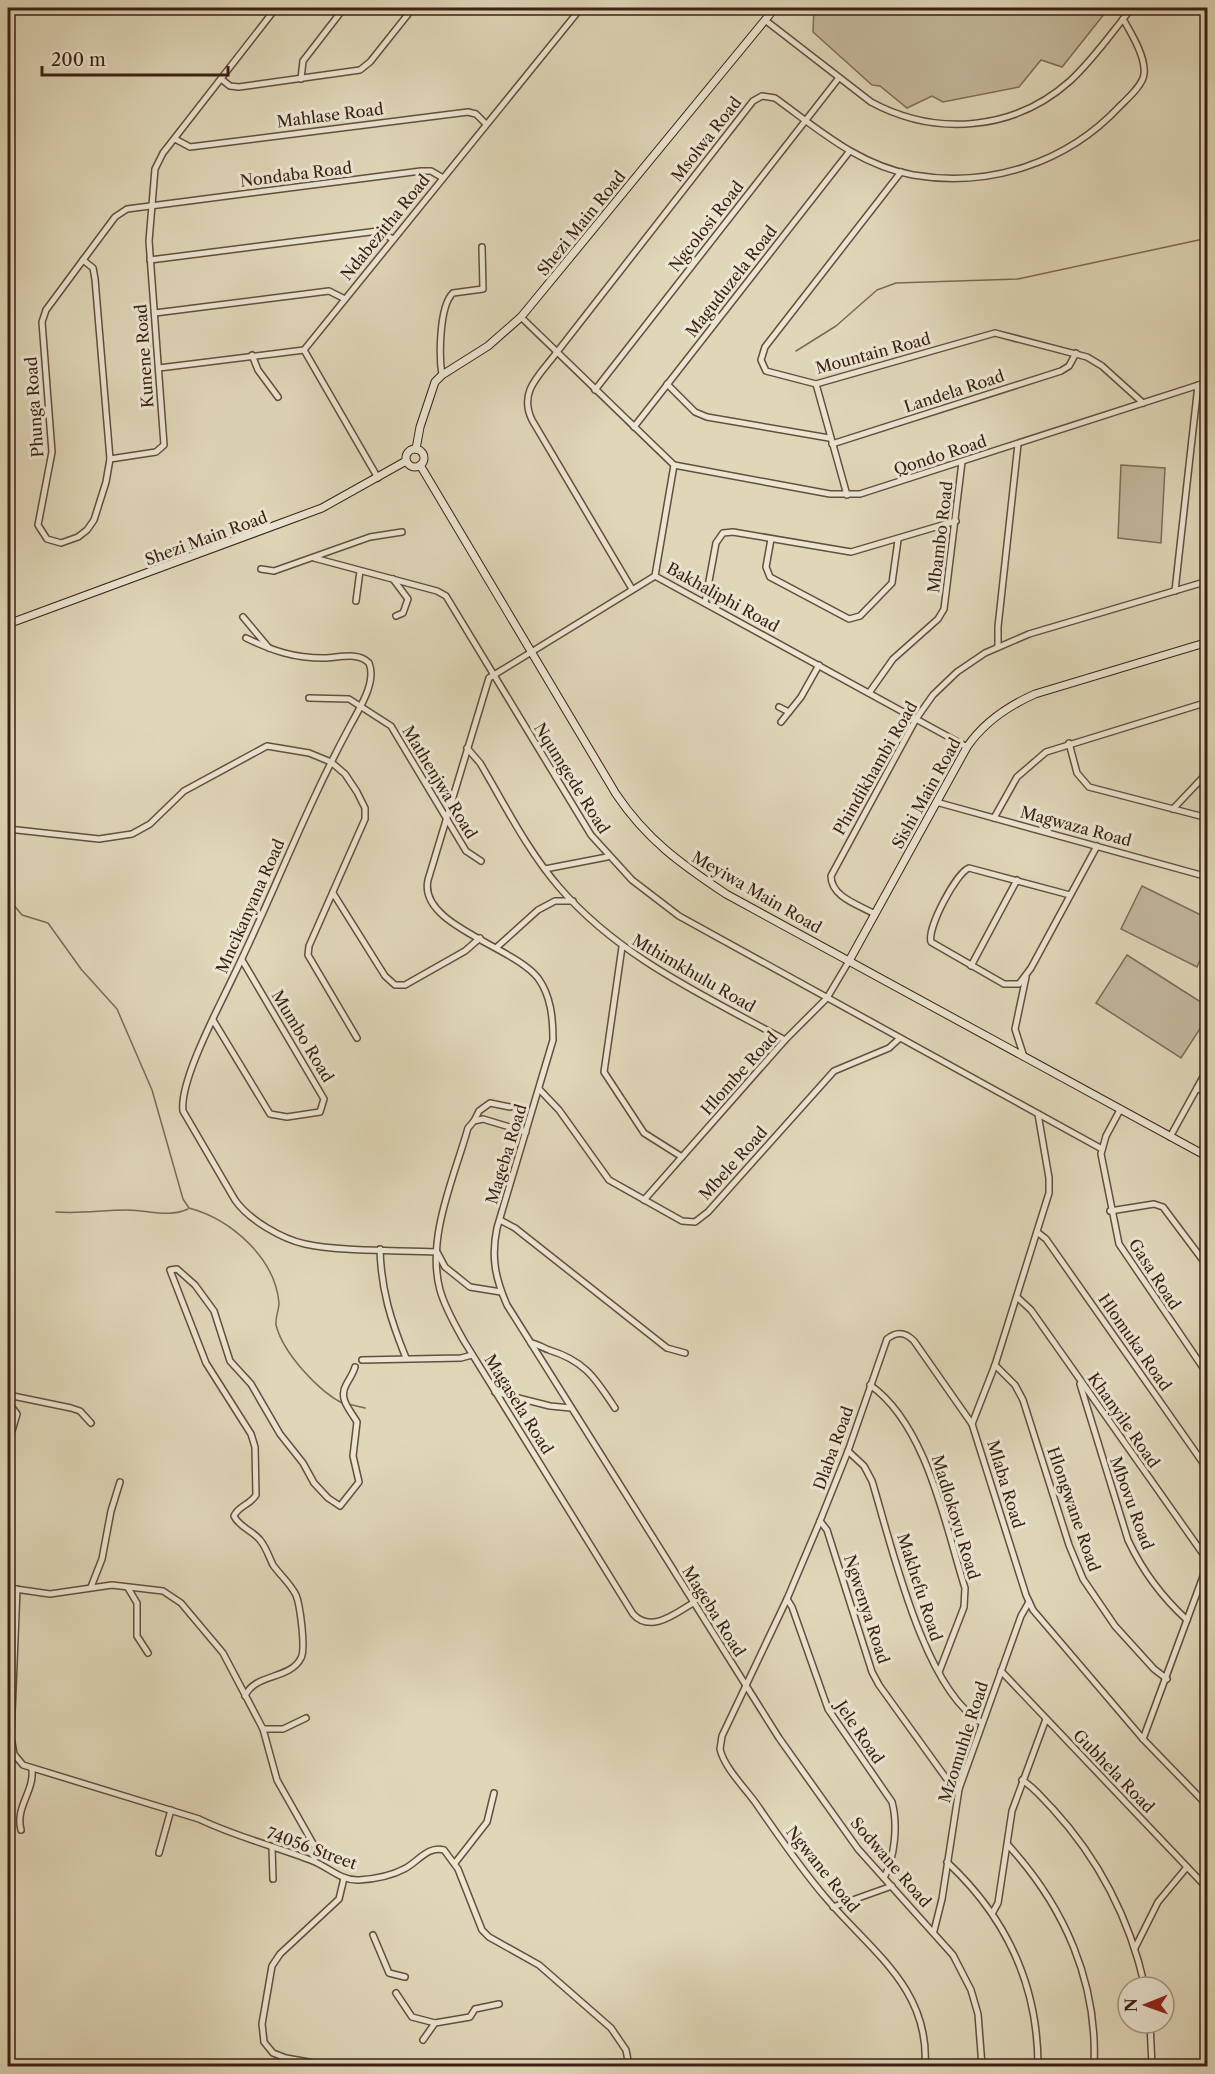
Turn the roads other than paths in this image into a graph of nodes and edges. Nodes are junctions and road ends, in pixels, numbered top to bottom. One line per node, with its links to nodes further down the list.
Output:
1 (276, 8): 9 (street, Kunene Road)
2 (344, 8): 10 (street)
3 (413, 8): 10 (street)
4 (581, 8): 13 (street, Ndabezitha Road)
5 (775, 8): 8 (street, Shezi Main Road)
6 (1132, 8): 7 (street)
7 (1123, 19): 11 (street); 16 (street, Msolwa Road)
8 (765, 20): 11 (street); 25 (street, Shezi Main Road)
9 (221, 79): 10 (street); 14 (street, Kunene Road)
10 (301, 79)
11 (838, 79): 12 (street, Ngcolosi Road)
12 (805, 121): 15 (street, Msolwa Road); 27 (street, Msolwa Road); 36 (street, Ngcolosi Road)
13 (486, 124): 14 (street, Mahlase Road); 17 (street, Ndabezitha Road)
14 (175, 139): 18 (street, Kunene Road)
15 (849, 152): 16 (street, Msolwa Road); 33 (street, Maguduzela Road)
16 (901, 172): 34 (street, Mountain Road)
17 (442, 178): 18 (street, Nondaba Road); 19 (street, Ndabezitha Road)
18 (152, 206): 21 (street); 22 (street, Kunene Road)
19 (393, 239): 22 (street); 23 (street, Ndabezitha Road)
20 (482, 247): 31 (street)
21 (83, 260): 44 (street, Phunga Road); 44 (street, Phunga Road)
22 (150, 260): 24 (street, Kunene Road)
23 (345, 299): 24 (street); 26 (street, Ndabezitha Road)
24 (155, 313): 30 (street, Kunene Road)
25 (521, 317): 27 (street); 31 (street, Shezi Main Road)
26 (304, 350): 29 (street); 49 (street)
27 (557, 352): 36 (street); 61 (street, Msolwa Road)
28 (1076, 353): 34 (street, Mountain Road); 38 (street, Mountain Road); 41 (street, Landela Road)
29 (252, 355): 30 (street); 37 (street)
30 (159, 368): 44 (street, Kunene Road)
31 (442, 375): 43 (street, Shezi Main Road)
32 (1208, 382): 35 (street, Qondo Road)
33 (667, 384): 39 (street, Maguduzela Road); 40 (street)
34 (816, 384): 40 (street)
35 (1198, 385): 38 (street, Qondo Road); 62 (street)
36 (595, 390): 39 (street)
37 (278, 397)
38 (1143, 403): 42 (street, Qondo Road)
39 (634, 427): 48 (street)
40 (829, 438): 41 (street)
41 (832, 444): 50 (street)
42 (1018, 444): 46 (street, Qondo Road); 70 (street)
43 (416, 449): 45 (street, Shezi Main Road); 47 (street, Shezi Main Road)
44 (110, 459)
45 (406, 461): 47 (street); 49 (street, Shezi Main Road)
46 (962, 462): 50 (street, Qondo Road); 51 (street, Mbambo Road)
47 (420, 465): 72 (street, Meyiwa Main Road)
48 (674, 465): 50 (street, Qondo Road); 58 (street, Bakhaliphi Road)
49 (378, 478): 67 (street, Shezi Main Road)
50 (847, 495)
51 (956, 521): 54 (street); 75 (street, Mbambo Road)
52 (402, 532): 55 (street)
53 (771, 539): 54 (street); 54 (street); 64 (street)
54 (898, 540)
55 (314, 558): 56 (street); 57 (street, Nqumgede Road)
56 (261, 569)
57 (360, 571): 59 (street, Nqumgede Road); 63 (street)
58 (655, 576): 61 (street); 64 (street, Bakhaliphi Road)
59 (393, 579): 65 (street); 74 (street, Nqumgede Road)
60 (1208, 581): 62 (street, Phindikhambi Road)
61 (632, 590): 72 (street)
62 (1174, 591): 70 (street, Phindikhambi Road)
63 (356, 601)
64 (705, 603): 73 (street, Bakhaliphi Road)
65 (396, 616)
66 (243, 617): 71 (street)
67 (8, 624)
68 (246, 639): 71 (street)
69 (1208, 642): 84 (street, Sishi Main Road)
70 (998, 646): 81 (street, Phindikhambi Road)
71 (270, 650): 78 (street, Mncikanyana Road)
72 (529, 651): 74 (street); 108 (street, Meyiwa Main Road)
73 (819, 665): 75 (street, Bakhaliphi Road); 80 (street)
74 (493, 673): 85 (street, Mageba Road); 95 (street, Nqumgede Road)
75 (870, 693): 81 (street, Bakhaliphi Road)
76 (309, 698): 78 (street, Mathenjwa Road)
77 (1208, 702): 83 (street)
78 (361, 706): 86 (street, Mncikanyana Road); 92 (street, Mathenjwa Road)
79 (779, 706): 80 (street)
80 (789, 712): 82 (street)
81 (916, 719): 84 (street, Bakhaliphi Road); 103 (street, Phindikhambi Road)
82 (781, 722)
83 (1069, 743): 89 (street); 90 (street)
84 (967, 747): 88 (street, Sishi Main Road)
85 (467, 748): 92 (street, Mageba Road); 97 (street, Mthimkhulu Road)
86 (331, 762): 93 (street); 100 (street); 107 (street, Mncikanyana Road)
87 (1208, 772): 89 (street)
88 (936, 802): 90 (street, Magwaza Road); 103 (street, Sishi Main Road)
89 (1173, 809): 91 (street)
90 (994, 818): 94 (street, Magwaza Road)
91 (1208, 818)
92 (446, 819): 96 (street, Mathenjwa Road); 104 (street, Mageba Road)
93 (8, 829)
94 (1097, 846): 98 (street, Magwaza Road); 101 (street)
95 (607, 857): 97 (street); 111 (street, Nqumgede Road)
96 (481, 861)
97 (545, 869): 102 (street, Mthimkhulu Road)
98 (1208, 877)
99 (1017, 880): 101 (street); 109 (street); 109 (street)
100 (333, 893): 104 (street); 113 (street)
101 (1070, 895): 110 (street)
102 (573, 901): 105 (street, Mthimkhulu Road); 106 (street)
103 (875, 914): 108 (street, Sishi Main Road)
104 (480, 938): 106 (street, Mageba Road)
105 (622, 946): 115 (street, Mthimkhulu Road); 128 (street)
106 (497, 947): 119 (street, Mageba Road)
107 (242, 960): 112 (street, Mncikanyana Road); 112 (street, Mumbo Road)
108 (849, 961): 111 (street, Hlombe Road); 116 (street, Meyiwa Main Road)
109 (970, 966): 110 (street)
110 (1026, 975): 116 (street)
111 (827, 998): 114 (street, Nqumgede Road); 115 (street, Hlombe Road)
112 (213, 1020): 134 (street, Mncikanyana Road)
113 (357, 1038)
114 (900, 1038): 123 (street, Nqumgede Road); 130 (street, Mbele Road)
115 (785, 1040): 128 (street, Hlombe Road)
116 (1024, 1057): 122 (street, Meyiwa Main Road)
117 (1208, 1068): 118 (street)
118 (1197, 1088): 120 (street); 126 (street)
119 (539, 1089): 125 (street, Mageba Road); 130 (street, Mbele Road)
120 (1208, 1094)
121 (510, 1107): 124 (street)
122 (1120, 1110): 126 (street, Meyiwa Main Road); 127 (street, Gasa Road)
123 (1038, 1114): 127 (street, Nqumgede Road); 133 (street, Mlaba Road)
124 (474, 1121): 125 (street); 135 (street, Magasela Road)
125 (526, 1132): 132 (street, Mageba Road)
126 (1170, 1137): 129 (street, Meyiwa Main Road)
127 (1102, 1149): 131 (street, Gasa Road)
128 (682, 1157): 130 (street, Hlombe Road)
129 (1208, 1157)
130 (644, 1200)
131 (1110, 1211): 136 (street); 146 (street, Gasa Road)
132 (500, 1220): 137 (street, Mageba Road); 140 (street)
133 (1037, 1232): 138 (street, Mlaba Road); 159 (street, Hlomuka Road)
134 (380, 1249): 135 (street, Mncikanyana Road); 142 (street)
135 (437, 1252): 137 (street); 141 (street, Magasela Road)
136 (1208, 1267)
137 (501, 1292): 139 (street, Mageba Road)
138 (1017, 1296): 144 (street, Mlaba Road); 147 (street, Khanyile Road)
139 (531, 1343): 151 (street, Mageba Road); 152 (street)
140 (685, 1353)
141 (472, 1355): 142 (street); 149 (street, Magasela Road)
142 (406, 1359): 143 (street)
143 (362, 1360)
144 (995, 1365): 156 (street, Mlaba Road); 174 (street, Hlongwane Road)
145 (355, 1367): 176 (street)
146 (1208, 1376)
147 (1079, 1379): 153 (street, Khanyile Road); 154 (street, Mbovu Road)
148 (870, 1384): 156 (street, Dlaba Road); 158 (street, Dlaba Road); 173 (street, Madlokovu Road)
149 (495, 1392): 151 (street); 169 (street, Magasela Road)
150 (8, 1399): 155 (street); 157 (street)
151 (571, 1408): 169 (street, Mageba Road)
152 (615, 1408)
153 (1103, 1413): 154 (street); 162 (street, Khanyile Road)
154 (1089, 1420): 170 (street, Mbovu Road)
155 (91, 1423)
156 (972, 1424): 168 (street, Mlaba Road)
157 (8, 1444)
158 (848, 1451): 161 (street, Dlaba Road); 173 (street, Makhefu Road)
159 (1208, 1470)
160 (120, 1482): 163 (street)
161 (820, 1521): 167 (street, Dlaba Road); 184 (street, Ngwenya Road)
162 (1208, 1562): 170 (street)
163 (92, 1587): 164 (street); 166 (street)
164 (126, 1587): 171 (street); 176 (street)
165 (8, 1588): 166 (street)
166 (16, 1589): 182 (street)
167 (787, 1599): 175 (street, Dlaba Road); 197 (street, Jele Road)
168 (1029, 1602): 172 (street, Mzomuhle Road); 181 (street, Mlaba Road)
169 (693, 1603): 175 (street, Mageba Road)
170 (1187, 1620): 174 (street)
171 (148, 1653)
172 (1001, 1671): 178 (street, Gubhela Road); 179 (street, Mzomuhle Road)
173 (939, 1672): 179 (street, Makhefu Road)
174 (1167, 1679): 181 (street)
175 (745, 1687): 197 (street, Sodwane Road); 201 (street, Ngwane Road)
176 (245, 1696): 180 (street)
177 (306, 1718): 180 (street)
178 (1046, 1719): 183 (street); 195 (street, Gubhela Road)
179 (981, 1722): 184 (street, Mzomuhle Road)
180 (262, 1729): 192 (street)
181 (1143, 1739): 186 (street, Mlaba Road)
182 (32, 1770): 187 (street, 74056 Street); 188 (street)
183 (1022, 1780): 189 (street); 205 (street)
184 (958, 1789): 193 (street, Mzomuhle Road)
185 (495, 1793): 194 (street)
186 (1208, 1806)
187 (171, 1810): 190 (street, 74056 Street); 191 (street)
188 (21, 1830)
189 (1008, 1845): 202 (street); 218 (street)
190 (272, 1847): 192 (street, 74056 Street); 198 (street)
191 (159, 1853)
192 (314, 1861): 196 (street, 74056 Street)
193 (947, 1862): 202 (street); 203 (street, Mzomuhle Road)
194 (455, 1863): 196 (street, 74056 Street); 214 (street)
195 (1187, 1867): 200 (street, Gubhela Road); 205 (street)
196 (344, 1878): 213 (street)
197 (884, 1878): 199 (street, Sodwane Road)
198 (273, 1879)
199 (892, 1886): 201 (street); 203 (street, Sodwane Road)
200 (1208, 1889)
201 (833, 1906): 215 (street, Ngwane Road)
202 (993, 1912): 217 (street)
203 (934, 1931): 216 (street, Sodwane Road)
204 (373, 1935): 207 (street)
205 (1135, 1948): 206 (street)
206 (1141, 1975)
207 (405, 1977)
208 (396, 1993): 210 (street)
209 (499, 2004): 210 (street)
210 (435, 2023): 212 (street)
211 (1151, 2035): 219 (street)
212 (423, 2040)
213 (331, 2067)
214 (629, 2067)
215 (925, 2067)
216 (982, 2067)
217 (1038, 2067)
218 (1094, 2067)
219 (1152, 2067)

